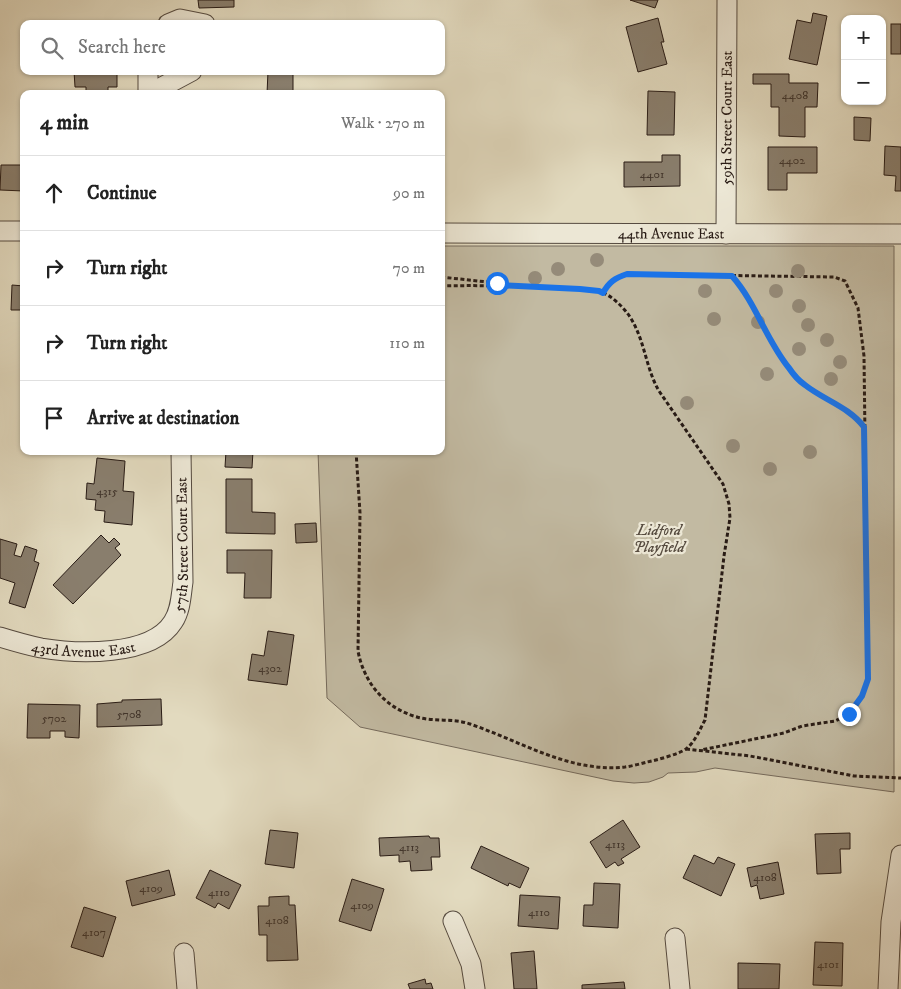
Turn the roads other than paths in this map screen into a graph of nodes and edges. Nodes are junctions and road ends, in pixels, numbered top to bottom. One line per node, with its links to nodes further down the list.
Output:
1 (727, 0): 11 (street, 59th Street Court East)
2 (178, 20): 3 (street)
3 (194, 20)
4 (148, 75): 6 (street)
5 (184, 75): 7 (street)
6 (148, 90)
7 (156, 90)
8 (0, 231): 9 (street)
9 (20, 231)
10 (445, 233): 11 (street, 44th Avenue East)
11 (726, 234): 12 (street, 44th Avenue East)
12 (901, 234)
13 (181, 455): 14 (street, 57th Street Court East)
14 (164, 633): 15 (street, 43rd Avenue East)
15 (0, 637)
16 (901, 855): 23 (street)
17 (453, 920): 21 (street)
18 (675, 938): 22 (street)
19 (184, 953): 20 (street)
20 (187, 989)
21 (474, 989)
22 (680, 989)
23 (888, 989)

